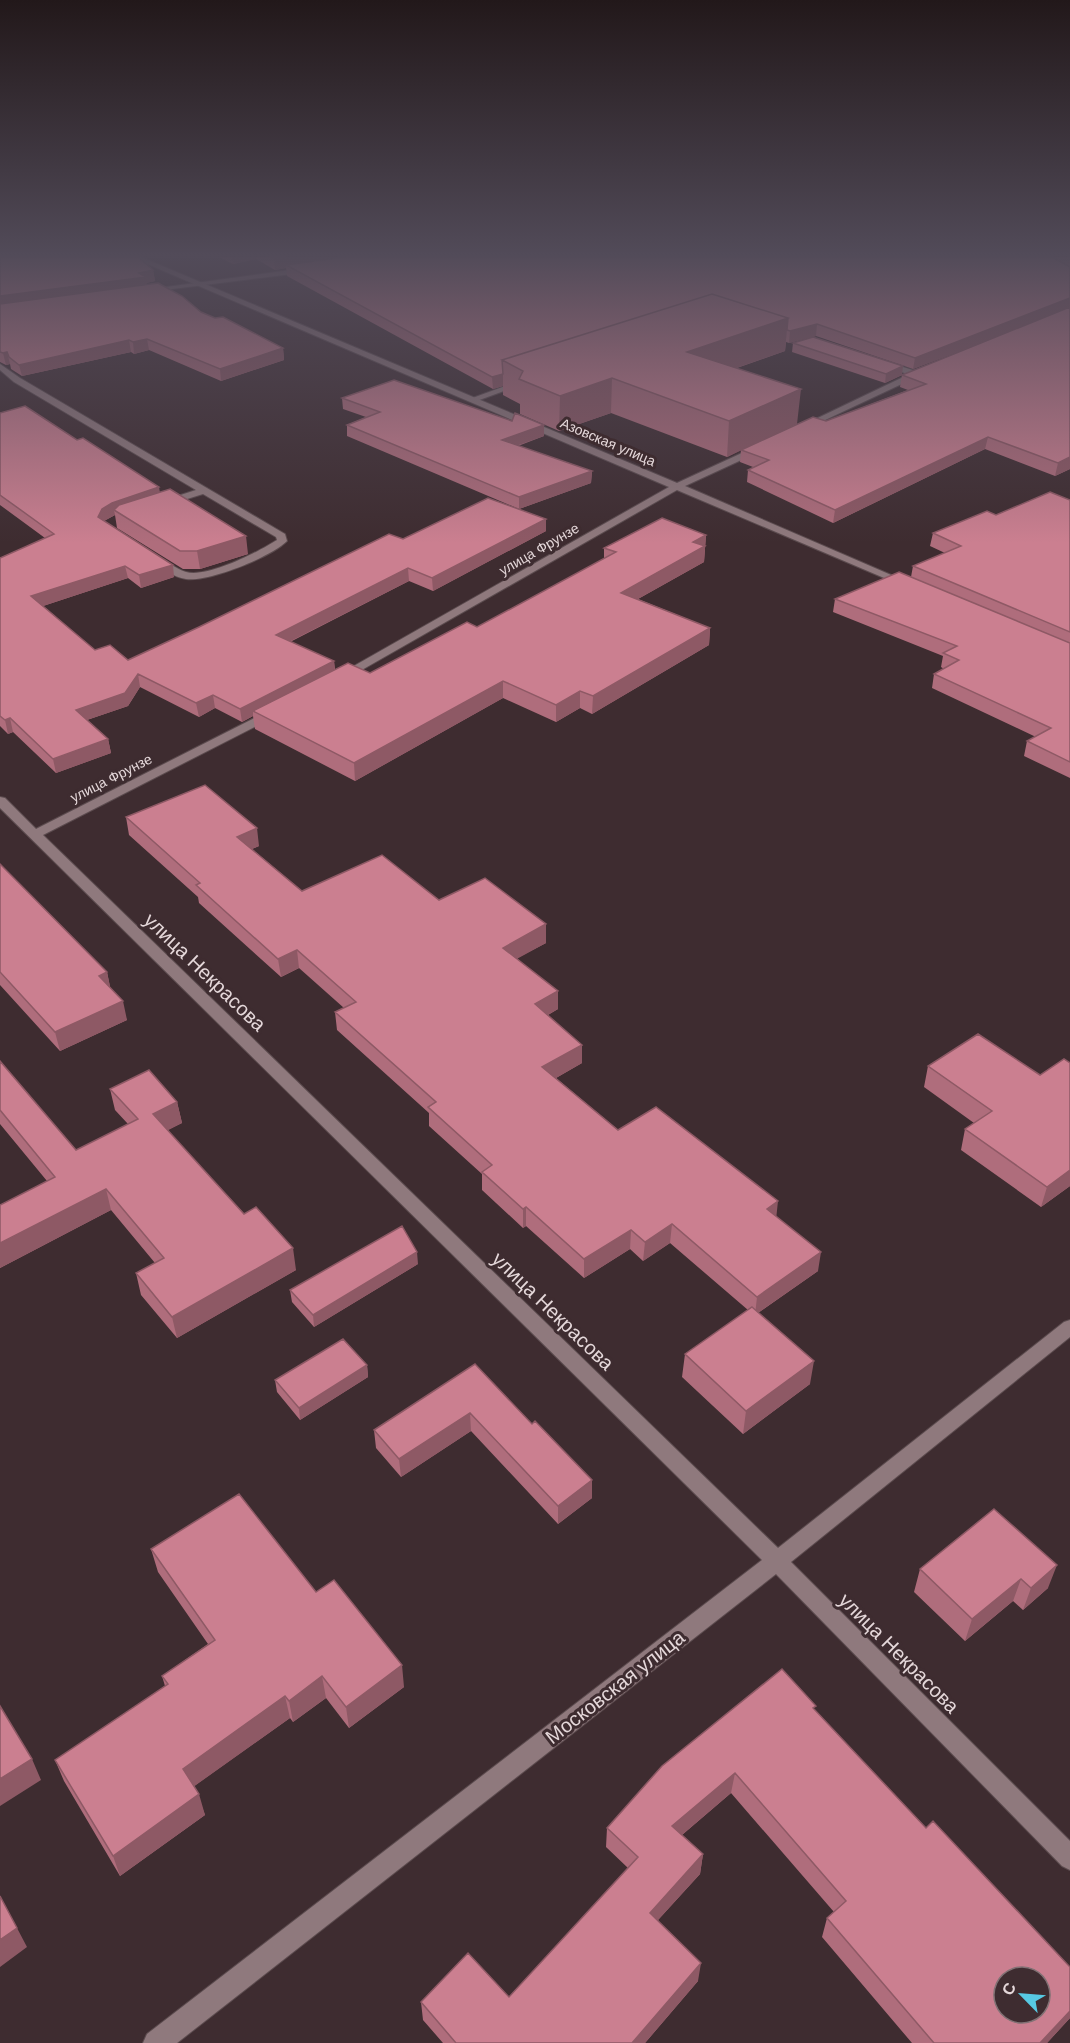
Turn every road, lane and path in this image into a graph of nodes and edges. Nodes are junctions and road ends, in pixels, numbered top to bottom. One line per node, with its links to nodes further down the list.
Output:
1 (356, 352): 5 (street, Азовская улица)
2 (874, 360): 6 (street)
3 (0, 366): 9 (street)
4 (528, 381): 5 (street)
5 (471, 400): 8 (street, Азовская улица)
6 (797, 430)
7 (775, 440): 8 (street, улица Фрунзе)
8 (678, 486): 12 (street, Азовская улица); 13 (street, улица Фрунзе)
9 (204, 490): 10 (street); 11 (street)
10 (150, 508)
11 (149, 556)
12 (918, 588)
13 (336, 680)
14 (284, 707): 16 (street, улица Фрунзе)
15 (0, 801): 16 (street, улица Некрасова)
16 (33, 835): 18 (street, улица Некрасова)
17 (1070, 1327): 18 (street, Московская улица)
18 (777, 1561): 19 (street, улица Некрасова); 20 (street, Московская улица)
19 (1070, 1858)
20 (156, 2043)

